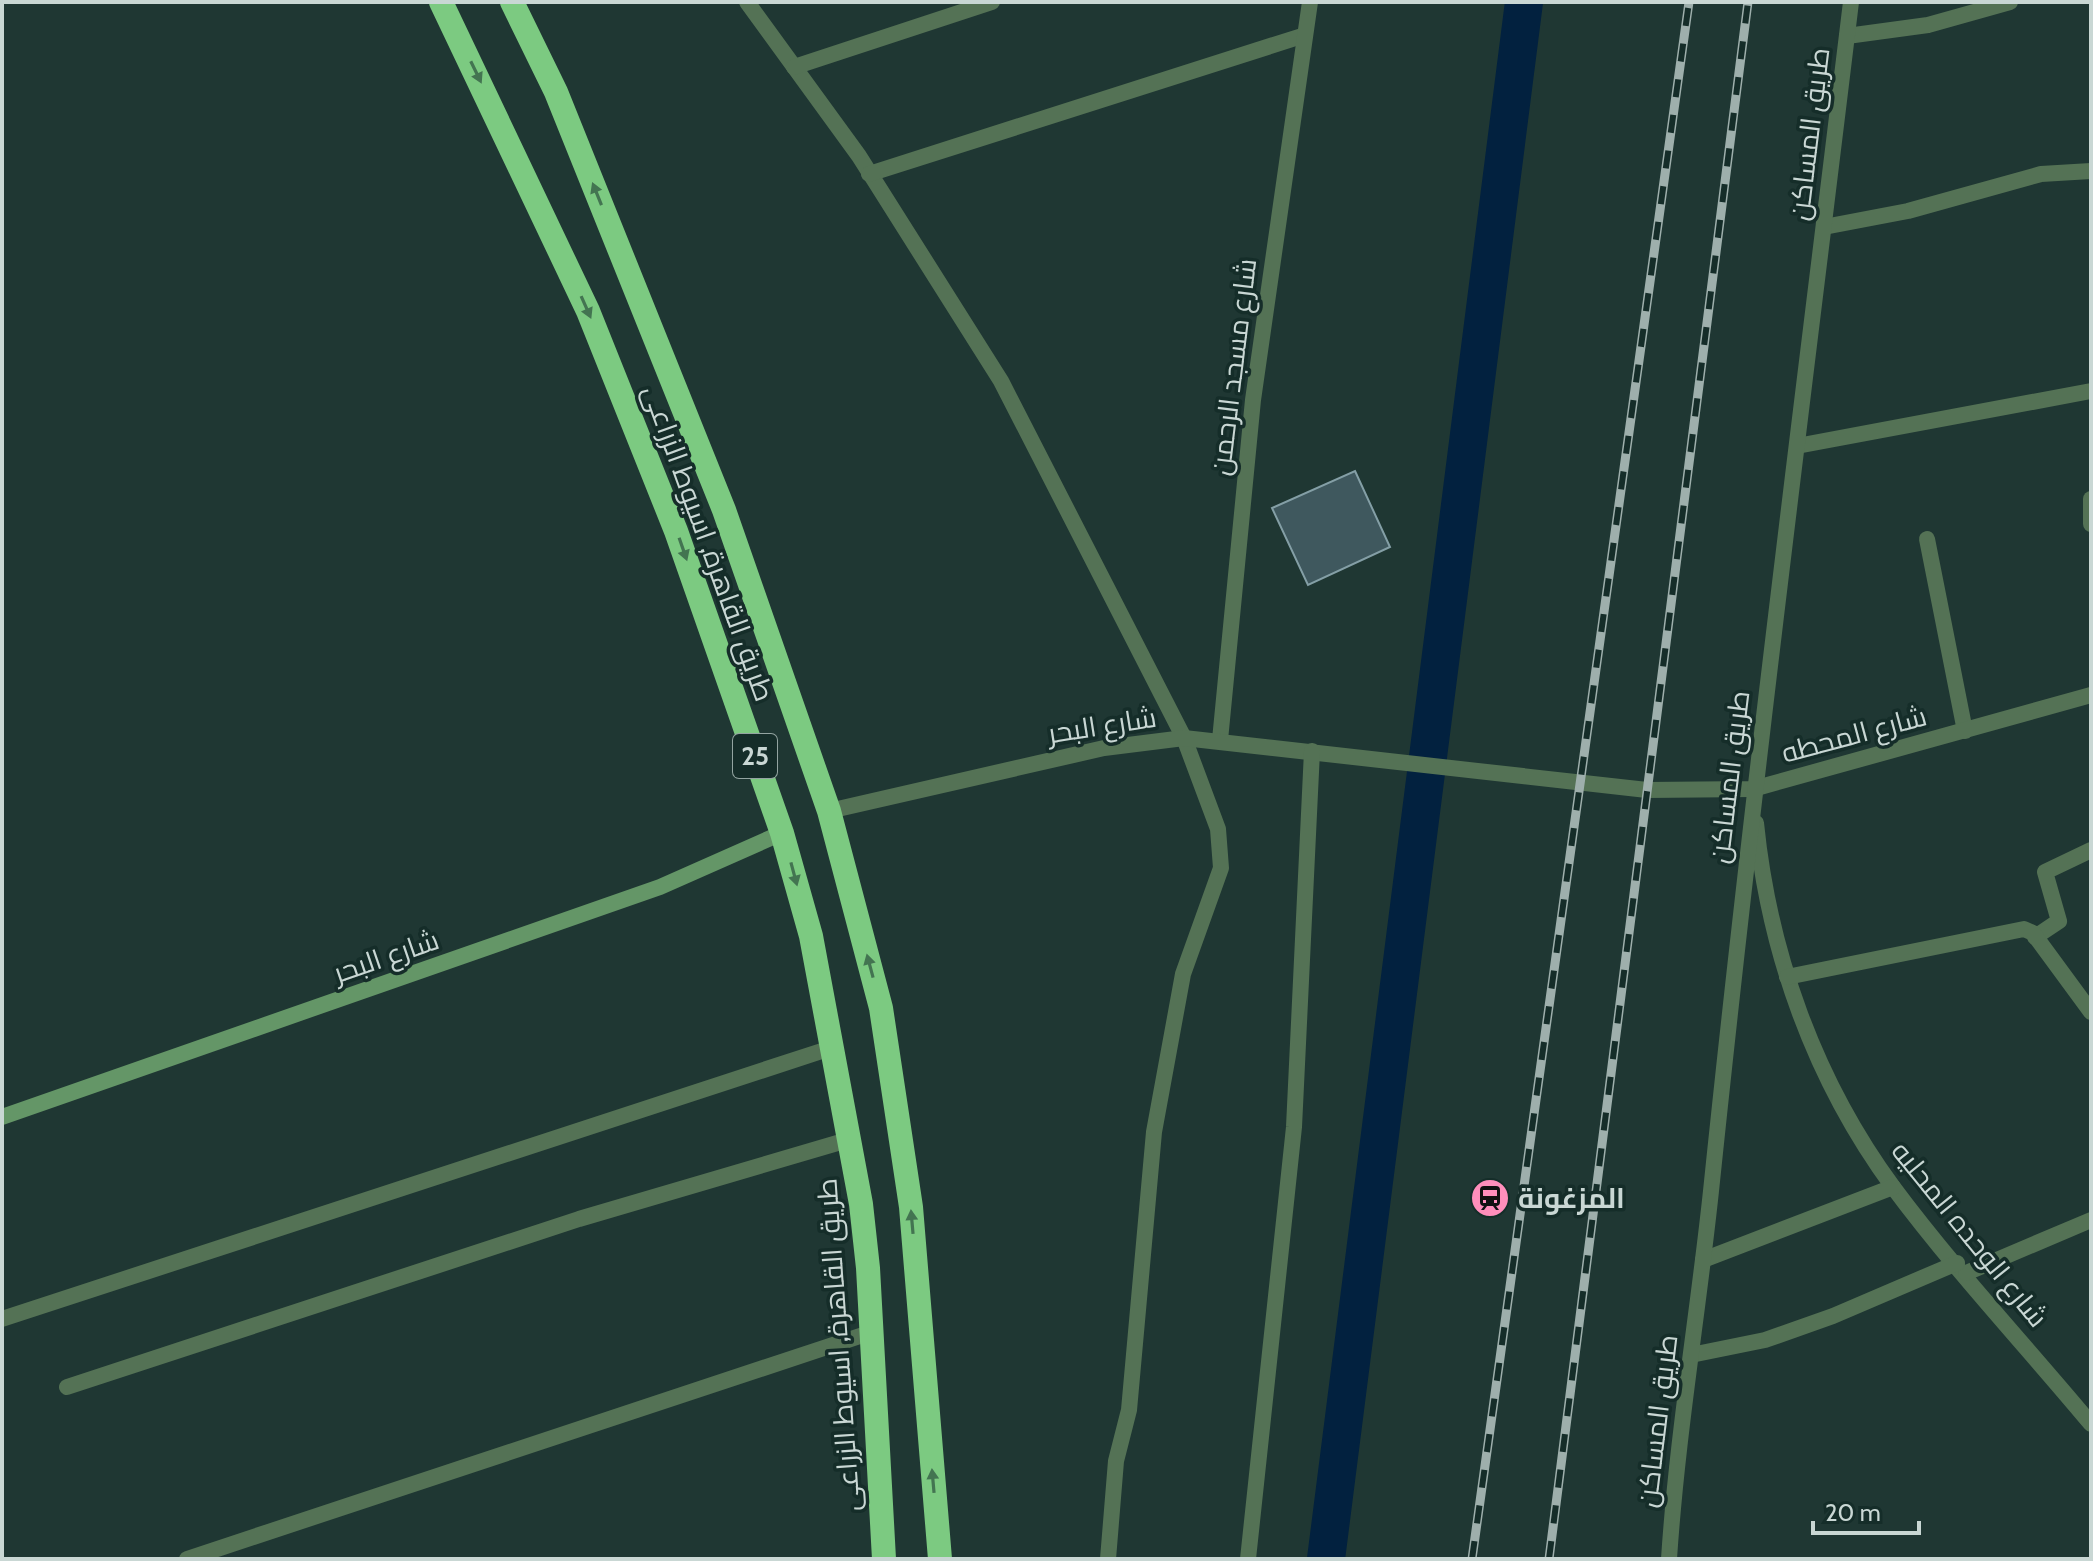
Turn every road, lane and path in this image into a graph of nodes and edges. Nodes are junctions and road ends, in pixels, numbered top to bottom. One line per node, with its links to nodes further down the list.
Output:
1 (441, 2): 28 (highway, طريق القاهرة, اسيوط الزراعى / 25, one-way to 28)
2 (512, 2): 27 (highway, طريق القاهرة, اسيوط الزراعى / 25, one-way to 2)
3 (747, 2): 11 (street)
4 (992, 2): 11 (street)
5 (1310, 2): 9 (street, شارع مسجد الرحمن)
6 (1851, 2): 10 (street, طريق المساكن)
7 (2010, 2): 8 (street)
8 (1961, 9): 10 (street)
9 (1305, 35): 13 (street); 23 (street, شارع مسجد الرحمن)
10 (1847, 36): 14 (street, طريق المساكن)
11 (794, 67): 13 (street)
12 (2091, 171): 14 (street)
13 (869, 174): 22 (street)
14 (1824, 227): 16 (street, طريق المساكن)
15 (2091, 391): 16 (street)
16 (1797, 446): 26 (street, طريق المساكن)
17 (2091, 499): 18 (street)
18 (2091, 524)
19 (1927, 539): 21 (street)
20 (2091, 695): 21 (street, شارع المحطه)
21 (1965, 731): 26 (street, شارع المحطه)
22 (1184, 738): 23 (street, شارع البحر); 27 (street, شارع البحر); 48 (street)
23 (1220, 740): 24 (street, شارع البحر)
24 (1312, 751): 25 (street, شارع البحر); 49 (street)
25 (1389, 760): 26 (street, شارع المحطه)
26 (1753, 789): 31 (street, شارع الوحده المحليه); 38 (street, طريق المساكن)
27 (829, 811): 47 (highway, طريق القاهرة, اسيوط الزراعى / 25, one-way to 27)
28 (782, 833): 33 (highway, طريق القاهرة, اسيوط الزراعى / 25, one-way to 33); 34 (street, شارع البحر)
29 (2091, 850): 30 (street)
30 (2035, 937): 31 (street); 32 (street)
31 (1787, 977): 36 (street, شارع الوحده المحليه)
32 (2091, 1012)
33 (834, 1047): 35 (highway, طريق القاهرة, اسيوط الزراعى / 25); 40 (street)
34 (2, 1117)
35 (851, 1139): 41 (highway, طريق القاهرة, اسيوط الزراعى / 25); 43 (street)
36 (1893, 1187): 38 (street); 39 (street, شارع الوحده المحليه)
37 (2091, 1220): 39 (street)
38 (1703, 1260): 42 (street, طريق المساكن)
39 (1961, 1268): 42 (street); 44 (street, شارع الوحده المحليه)
40 (2, 1319)
41 (872, 1332): 45 (street); 46 (highway, طريق القاهرة, اسيوط الزراعى / 25)
42 (1691, 1355): 50 (street, طريق المساكن)
43 (67, 1387)
44 (2091, 1424)
45 (187, 1559)
46 (884, 1559)
47 (940, 1559)
48 (1108, 1559)
49 (1248, 1559)
50 (1669, 1559)

